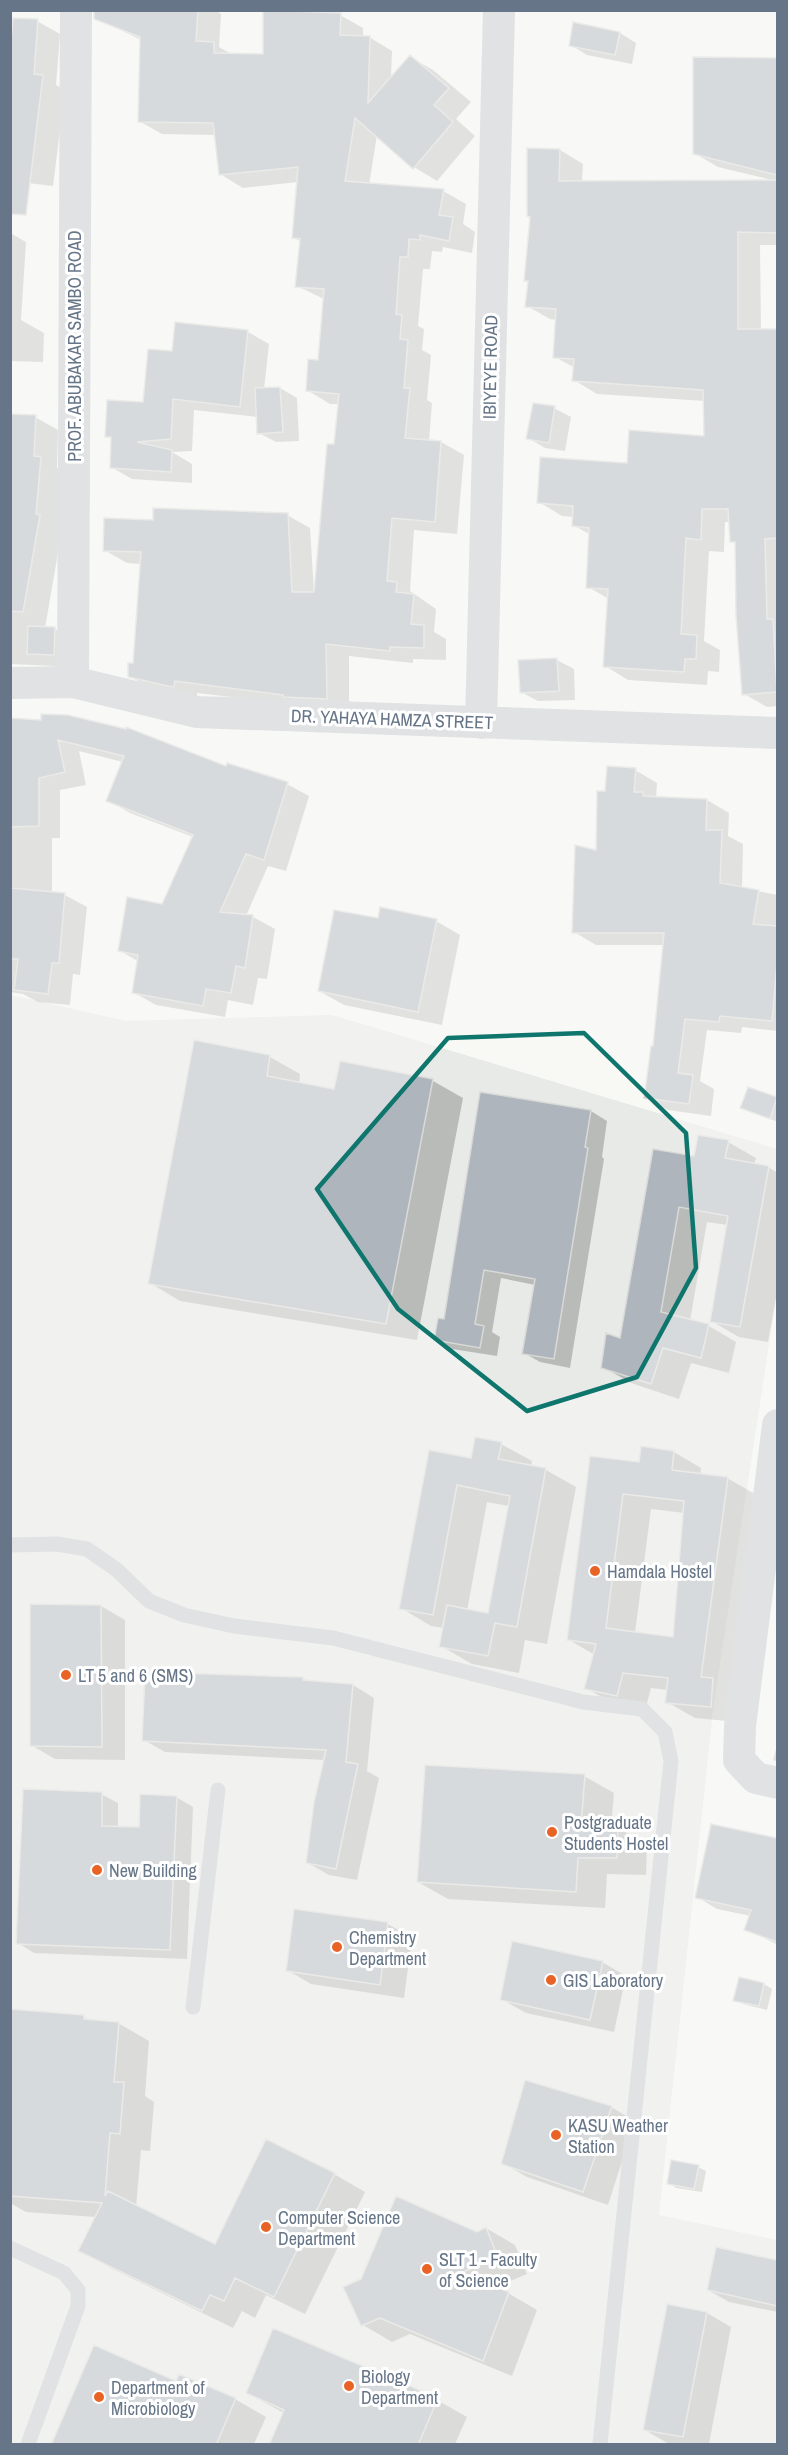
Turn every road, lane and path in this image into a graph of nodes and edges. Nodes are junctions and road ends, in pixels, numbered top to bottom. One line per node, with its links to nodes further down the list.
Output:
1 (76, 10): 4 (street, PROF. ABUBAKAR SAMBO ROAD)
2 (499, 10): 5 (street, IBIYEYE ROAD)
3 (10, 682): 4 (street, DR. YAHAYA HAMZA STREET)
4 (72, 682): 5 (street, DR. YAHAYA HAMZA STREET)
5 (481, 723): 6 (street, DR. YAHAYA HAMZA STREET)
6 (777, 733)
7 (777, 1425): 8 (street)
8 (775, 1457): 10 (street)
9 (10, 1545): 15 (lane)
10 (777, 1783)
11 (218, 1790): 12 (lane)
12 (193, 2007)
13 (10, 2248): 14 (lane)
14 (28, 2445)
15 (600, 2445)

